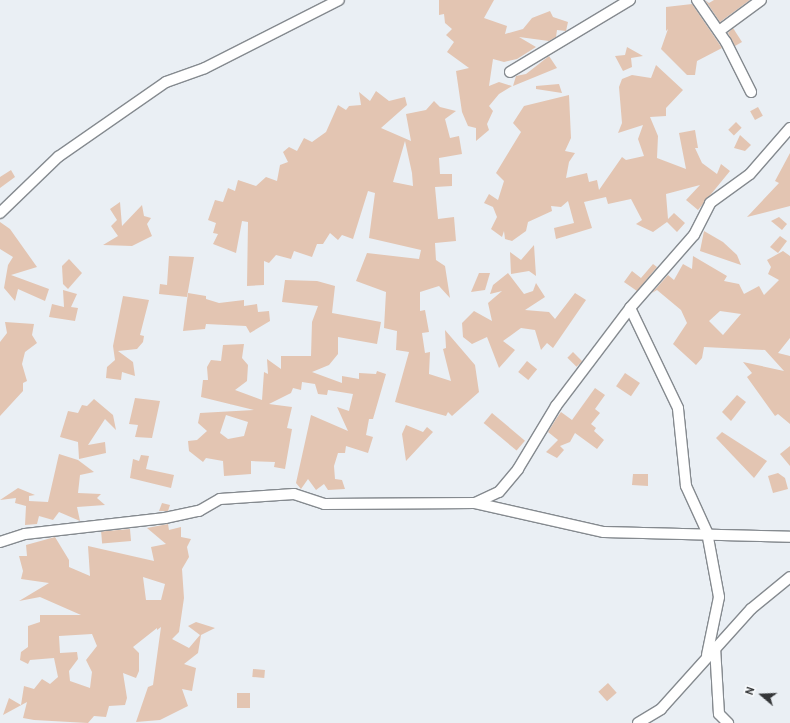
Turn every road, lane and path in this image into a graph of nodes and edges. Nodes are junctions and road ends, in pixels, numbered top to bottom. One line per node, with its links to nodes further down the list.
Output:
1 (339, 0): 9 (street)
2 (630, 0): 6 (street)
3 (697, 0): 5 (street)
4 (760, 0): 5 (street)
5 (719, 31): 7 (street)
6 (510, 72)
7 (751, 92)
8 (790, 128): 10 (street)
9 (0, 213)
10 (630, 308): 11 (street); 12 (street)
11 (475, 503): 12 (street); 14 (street)
12 (707, 532): 13 (street); 17 (street)
13 (790, 537)
14 (0, 542)
15 (790, 577): 16 (street)
16 (715, 647): 17 (street); 19 (street)
17 (707, 655): 18 (street)
18 (638, 723)
19 (728, 723)

